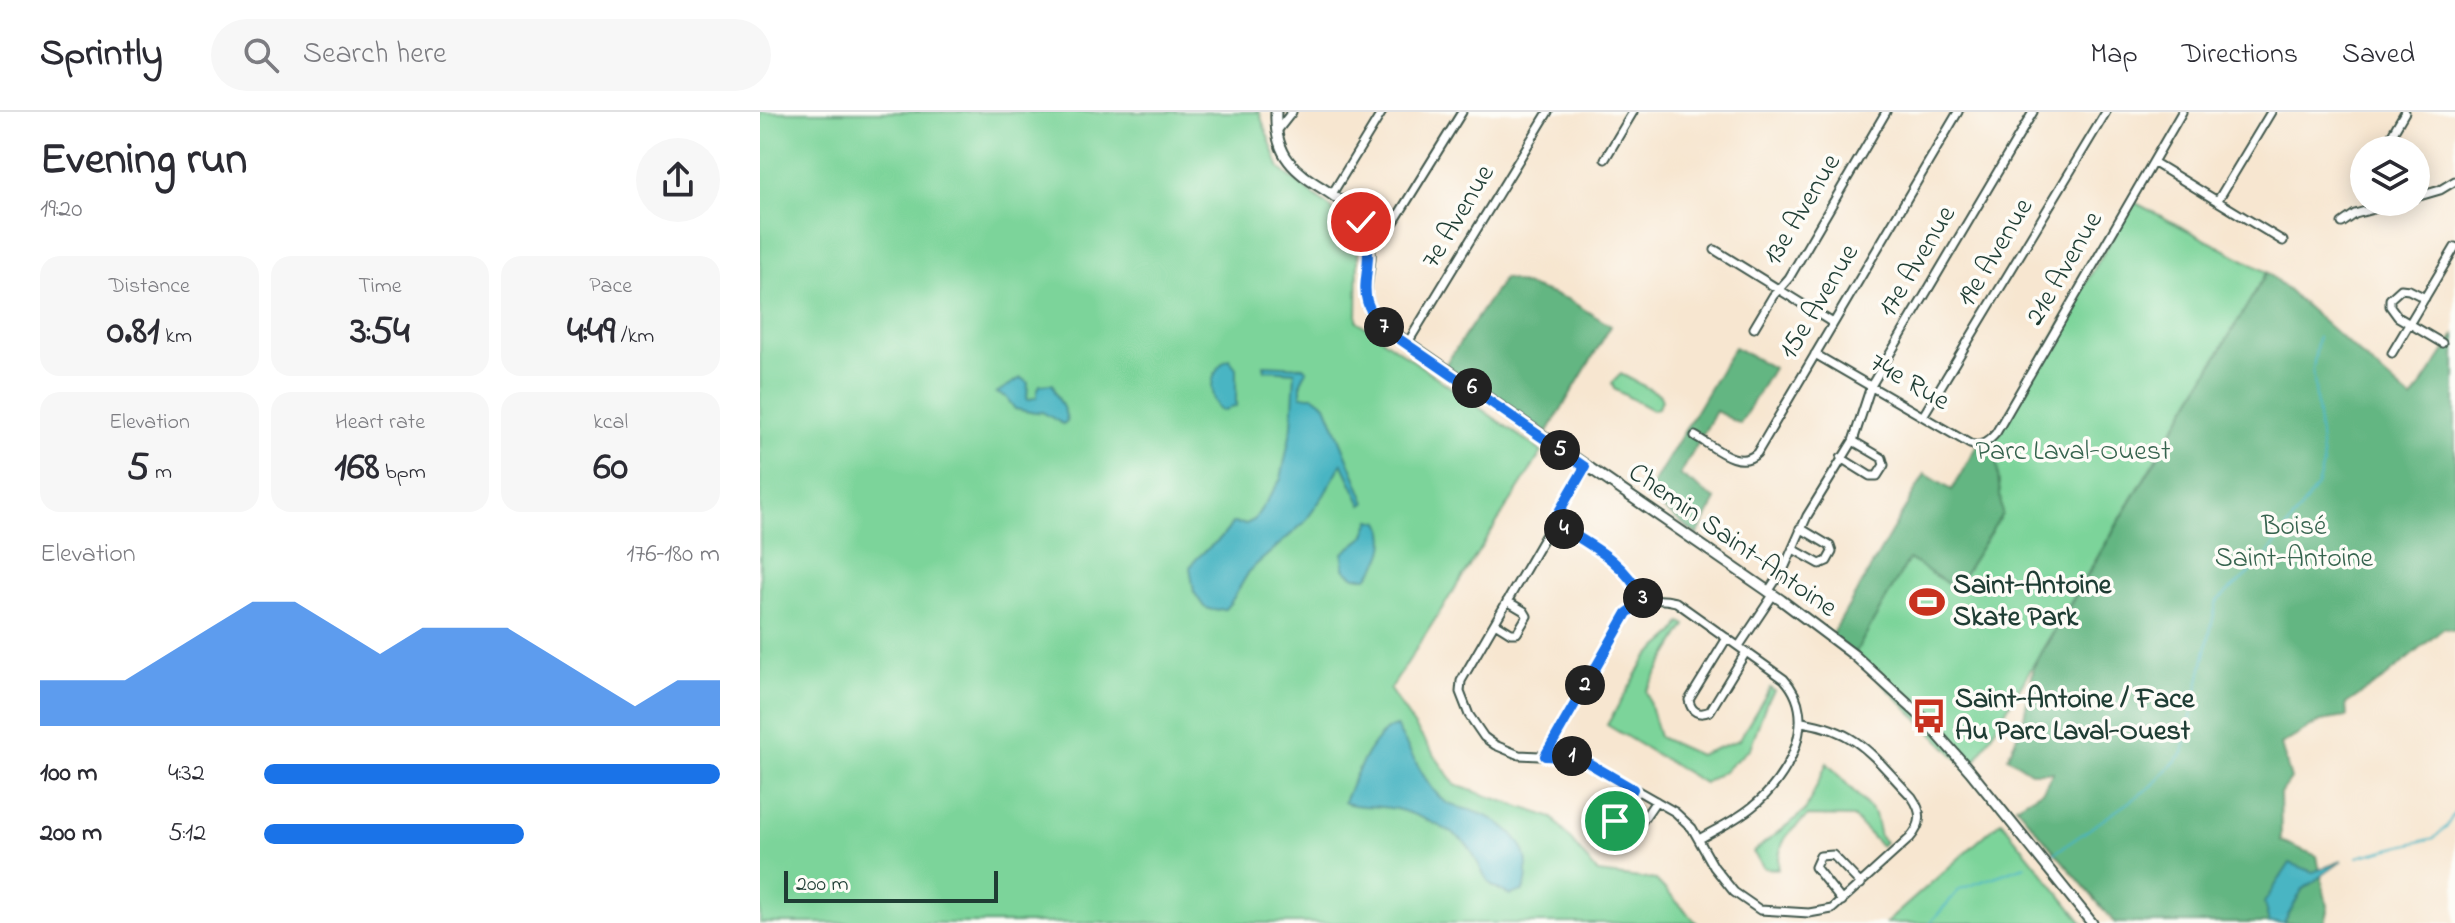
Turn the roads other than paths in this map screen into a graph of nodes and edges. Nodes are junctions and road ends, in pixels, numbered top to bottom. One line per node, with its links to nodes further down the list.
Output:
1 (1276, 112): 14 (street)
2 (1292, 112): 14 (street)
3 (1382, 112): 20 (street)
4 (1462, 112): 24 (street)
5 (1548, 112): 34 (street, 7e Avenue)
6 (1633, 112): 16 (street)
7 (1886, 112): 28 (street, 13e Avenue)
8 (1958, 112): 30 (street, 15e Avenue)
9 (2033, 112): 37 (street, 17e Avenue)
10 (2106, 112): 38 (street, 19e Avenue)
11 (2182, 112): 17 (street, 21e Avenue)
12 (2271, 112): 21 (street)
13 (2405, 112): 15 (street)
14 (1277, 131): 20 (street)
15 (2391, 136)
16 (1605, 159)
17 (2153, 162): 21 (street); 41 (street, 21e Avenue)
18 (2455, 181): 19 (street)
19 (2430, 193)
20 (1332, 194): 24 (street)
21 (2218, 200): 25 (street)
22 (2352, 216): 23 (street)
23 (2342, 223)
24 (1368, 240): 34 (street, Chemin Saint-Antoine)
25 (2283, 241)
26 (2455, 247): 29 (street)
27 (1715, 250): 28 (street)
28 (1780, 289): 30 (street); 32 (street, 13e Avenue)
29 (2425, 298): 31 (street); 31 (street)
30 (1833, 323): 36 (street, 15e Avenue)
31 (2410, 324): 33 (street); 35 (street)
32 (1754, 328)
33 (2442, 343)
34 (1407, 344): 43 (street, Chemin Saint-Antoine)
35 (2392, 353)
36 (1815, 354): 37 (street, 74e Rue); 39 (street, 15e Avenue)
37 (1871, 386): 38 (street, 74e Rue); 40 (street, 17e Avenue)
38 (1923, 416): 41 (street, 74e Rue)
39 (1695, 436)
40 (1853, 441): 42 (street, 17e Avenue); 42 (street)
41 (1982, 444)
42 (1841, 458): 45 (street, 17e Avenue)
43 (1585, 467): 44 (street); 47 (street, Chemin Saint-Antoine)
44 (1553, 522): 48 (street); 49 (street)
45 (1800, 528): 46 (street, 17e Avenue); 46 (street)
46 (1793, 549): 47 (street, 17e Avenue)
47 (1771, 594): 52 (street, 17e Avenue); 60 (street, Chemin Saint-Antoine)
48 (1507, 601): 50 (street); 50 (street)
49 (1644, 601): 51 (street); 54 (street)
50 (1495, 623): 54 (street)
51 (1727, 638): 52 (street); 52 (street, 17e Avenue)
52 (1743, 649): 53 (street)
53 (1802, 722): 57 (street); 58 (street)
54 (1545, 756): 55 (street)
55 (1633, 789): 56 (street); 56 (street)
56 (1656, 801): 57 (street)
57 (1699, 839): 59 (street)
58 (1861, 884): 59 (street); 59 (street)
59 (1842, 901)
60 (2092, 923)

